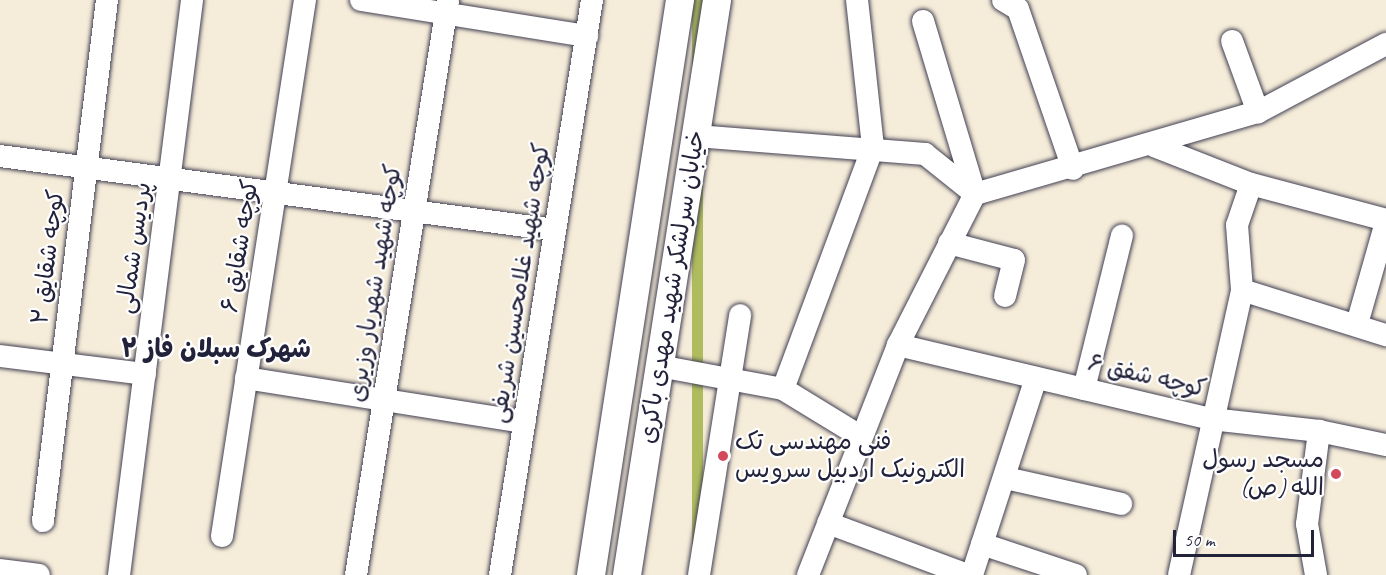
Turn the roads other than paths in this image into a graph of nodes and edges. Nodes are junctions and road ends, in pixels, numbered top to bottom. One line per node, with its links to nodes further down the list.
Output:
1 (107, 0): 20 (street, کوچه شقایق ۲)
2 (192, 0): 22 (street, پردیس شمالی)
3 (305, 0): 24 (street, کوچه شقایق ۶)
4 (361, 0): 10 (street)
5 (592, 0): 12 (street, کوچه شهید غلامحسین شریفی)
6 (680, 0): 63 (main road, خیابان سرلشکر شهید مهدی باکری)
7 (717, 0): 16 (main road, خیابان سرلشکر شهید مهدی باکری)
8 (857, 0): 18 (street)
9 (1003, 0): 21 (street)
10 (446, 7): 12 (street); 26 (street, کوچه شهید شهریار وزیری)
11 (923, 21): 25 (street)
12 (586, 36): 28 (street, کوچه شهید غلامحسین شریفی)
13 (1232, 41): 15 (street)
14 (1386, 44): 15 (street)
15 (1258, 112): 17 (street)
16 (696, 136): 18 (street); 39 (main road, خیابان سرلشکر شهید مهدی باکری)
17 (1154, 146): 21 (street); 23 (street)
18 (873, 147): 25 (street); 44 (street)
19 (0, 156): 20 (street)
20 (87, 166): 22 (street); 38 (street, کوچه شقایق ۲)
21 (1073, 169): 25 (street)
22 (171, 176): 24 (street); 40 (street, پردیس شمالی)
23 (1251, 184): 27 (street); 31 (street)
24 (276, 191): 26 (street); 42 (street, کوچه شقایق ۶)
25 (975, 194): 30 (street)
26 (414, 210): 28 (street); 46 (street, کوچه شهید شهریار وزیری)
27 (1386, 221): 34 (street)
28 (555, 230): 48 (street, کوچه شهید غلامحسین شریفی)
29 (1122, 236): 45 (street)
30 (949, 243): 32 (street); 36 (street)
31 (1242, 290): 34 (street); 47 (street)
32 (1005, 296)
33 (740, 315): 41 (street)
34 (1357, 324): 35 (street)
35 (1386, 335)
36 (898, 345): 43 (street, کوچه شفق ۶); 50 (street)
37 (0, 356): 38 (street)
38 (62, 364): 40 (street); 54 (street, کوچه شقایق ۲)
39 (659, 366): 41 (street); 64 (main road, خیابان سرلشکر شهید مهدی باکری)
40 (145, 374): 60 (street, پردیس شمالی)
41 (729, 375): 44 (street); 65 (street)
42 (246, 378): 46 (street); 56 (street, کوچه شقایق ۶)
43 (1036, 378): 45 (street, کوچه شفق ۶); 52 (street)
44 (783, 388): 50 (street)
45 (1084, 389): 47 (street, کوچه شفق ۶)
46 (384, 400): 48 (street); 61 (street, کوچه شهید شهریار وزیری)
47 (1211, 419): 49 (street, کوچه شفق ۶); 69 (street)
48 (525, 422): 62 (street, کوچه شهید غلامحسین شریفی)
49 (1319, 431): 51 (street, کوچه شفق ۶); 70 (street)
50 (858, 435): 55 (street)
51 (1386, 445)
52 (1005, 478): 53 (street); 57 (street)
53 (1121, 504)
54 (43, 522)
55 (828, 523): 66 (street); 67 (street)
56 (222, 536)
57 (982, 544): 67 (street); 68 (street)
58 (0, 570): 59 (street)
59 (39, 575)
60 (119, 575)
61 (356, 575)
62 (500, 575)
63 (591, 575)
64 (627, 575)
65 (699, 575)
66 (808, 575)
67 (970, 575)
68 (1076, 575)
69 (1179, 575)
70 (1316, 575)

